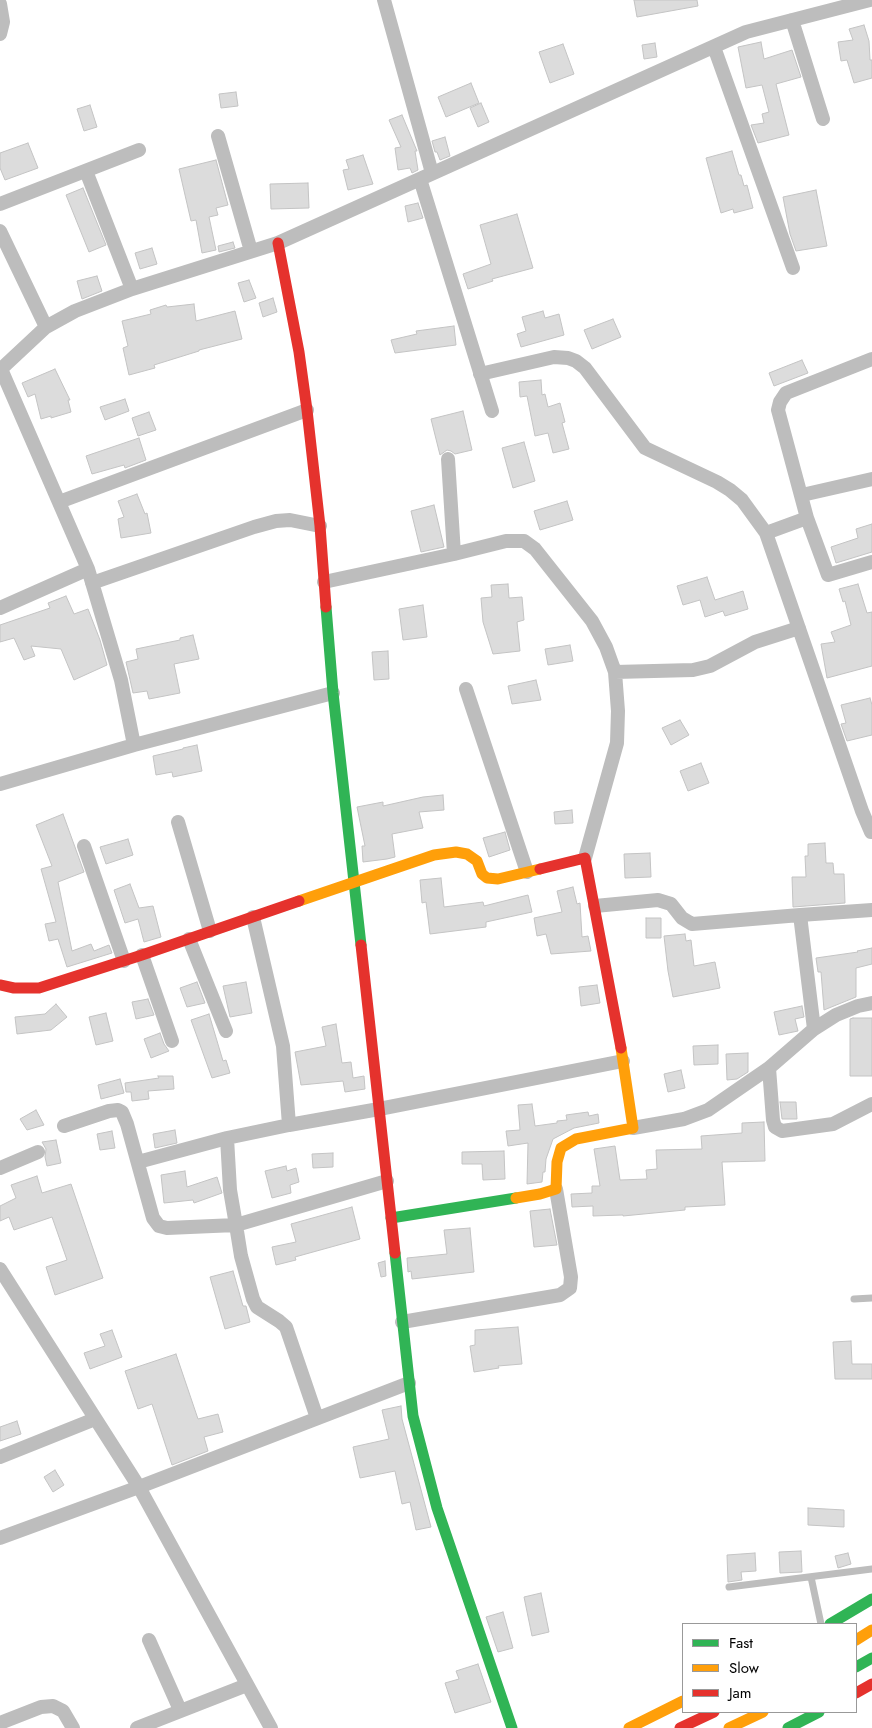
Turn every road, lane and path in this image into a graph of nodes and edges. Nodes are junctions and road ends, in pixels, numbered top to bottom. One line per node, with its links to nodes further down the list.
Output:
1 (384, 0): 11 (street)
2 (869, 0): 4 (street)
3 (0, 4): 5 (street)
4 (792, 20): 6 (street); 7 (street)
5 (0, 34)
6 (714, 47): 11 (street); 16 (street)
7 (823, 119)
8 (218, 136): 15 (street)
9 (139, 150): 10 (street)
10 (86, 171): 12 (street); 17 (street)
11 (426, 176): 14 (street); 21 (street)
12 (0, 204)
13 (0, 231): 18 (street)
14 (278, 243): 15 (street); 22 (main road)
15 (251, 251): 17 (street)
16 (793, 268)
17 (132, 289): 18 (street)
18 (46, 327): 20 (street)
19 (872, 359): 26 (street)
20 (0, 369): 27 (street)
21 (480, 374): 23 (street); 30 (street)
22 (307, 410): 27 (street); 29 (main road)
23 (492, 411)
24 (448, 459): 31 (street)
25 (872, 479): 26 (street)
26 (802, 495): 28 (street)
27 (59, 502): 33 (street)
28 (807, 518): 30 (street); 32 (street)
29 (320, 526): 34 (main road); 35 (street)
30 (766, 533): 37 (street)
31 (454, 554): 34 (street); 38 (street)
32 (872, 562)
33 (88, 569): 35 (street); 36 (street)
34 (324, 582): 40 (main road)
35 (92, 583): 41 (street)
36 (0, 608)
37 (799, 628): 38 (street); 44 (street)
38 (615, 672): 46 (street)
39 (466, 688): 47 (street)
40 (333, 693): 41 (street); 48 (main road)
41 (134, 745): 42 (street)
42 (0, 784)
43 (178, 822): 53 (street)
44 (871, 835)
45 (84, 846): 56 (street)
46 (585, 858): 47 (main road); 49 (main road)
47 (528, 872): 48 (main road)
48 (354, 882): 52 (main road); 65 (main road)
49 (595, 906): 51 (street); 62 (main road)
50 (872, 910): 51 (street)
51 (800, 915): 59 (street)
52 (253, 916): 53 (main road); 66 (street)
53 (210, 931): 54 (main road)
54 (189, 939): 55 (main road); 60 (street)
55 (142, 955): 56 (main road); 61 (street)
56 (124, 961): 57 (main road)
57 (0, 985)
58 (872, 1003): 59 (street)
59 (814, 1029): 63 (street)
60 (226, 1031)
61 (172, 1041)
62 (623, 1060): 65 (street); 68 (main road)
63 (769, 1068): 64 (street); 68 (street)
64 (872, 1104)
65 (379, 1109): 66 (street); 73 (main road)
66 (289, 1125): 69 (street)
67 (64, 1126): 71 (street)
68 (633, 1128): 74 (main road)
69 (227, 1138): 71 (street); 76 (street)
70 (38, 1152): 72 (street)
71 (138, 1162): 76 (street)
72 (0, 1168)
73 (387, 1181): 75 (main road); 76 (street)
74 (556, 1189): 75 (main road); 80 (street)
75 (391, 1218): 80 (main road)
76 (236, 1225): 82 (street)
77 (0, 1269): 83 (street)
78 (872, 1298): 79 (lane)
79 (854, 1299)
80 (402, 1322): 81 (main road)
81 (409, 1383): 82 (street); 108 (main road)
82 (318, 1418): 85 (street)
83 (95, 1419): 84 (street); 85 (street)
84 (0, 1457)
85 (139, 1487): 86 (street); 98 (street)
86 (0, 1538)
87 (872, 1569): 88 (lane)
88 (811, 1577): 89 (lane); 91 (lane)
89 (729, 1587)
90 (872, 1599): 92 (main road)
91 (821, 1623)
92 (832, 1623)
93 (872, 1630): 94 (main road)
94 (857, 1639)
95 (149, 1640): 100 (street)
96 (872, 1658): 97 (main road)
97 (857, 1666)
98 (247, 1685): 100 (street); 107 (street)
99 (682, 1702): 109 (main road)
100 (180, 1710): 106 (street)
101 (712, 1713): 110 (main road)
102 (761, 1713): 111 (main road)
103 (817, 1713): 112 (main road)
104 (0, 1723): 105 (street)
105 (73, 1728)
106 (137, 1728)
107 (271, 1728)
108 (512, 1728)
109 (629, 1728)
110 (680, 1728)
111 (729, 1728)
112 (788, 1728)

